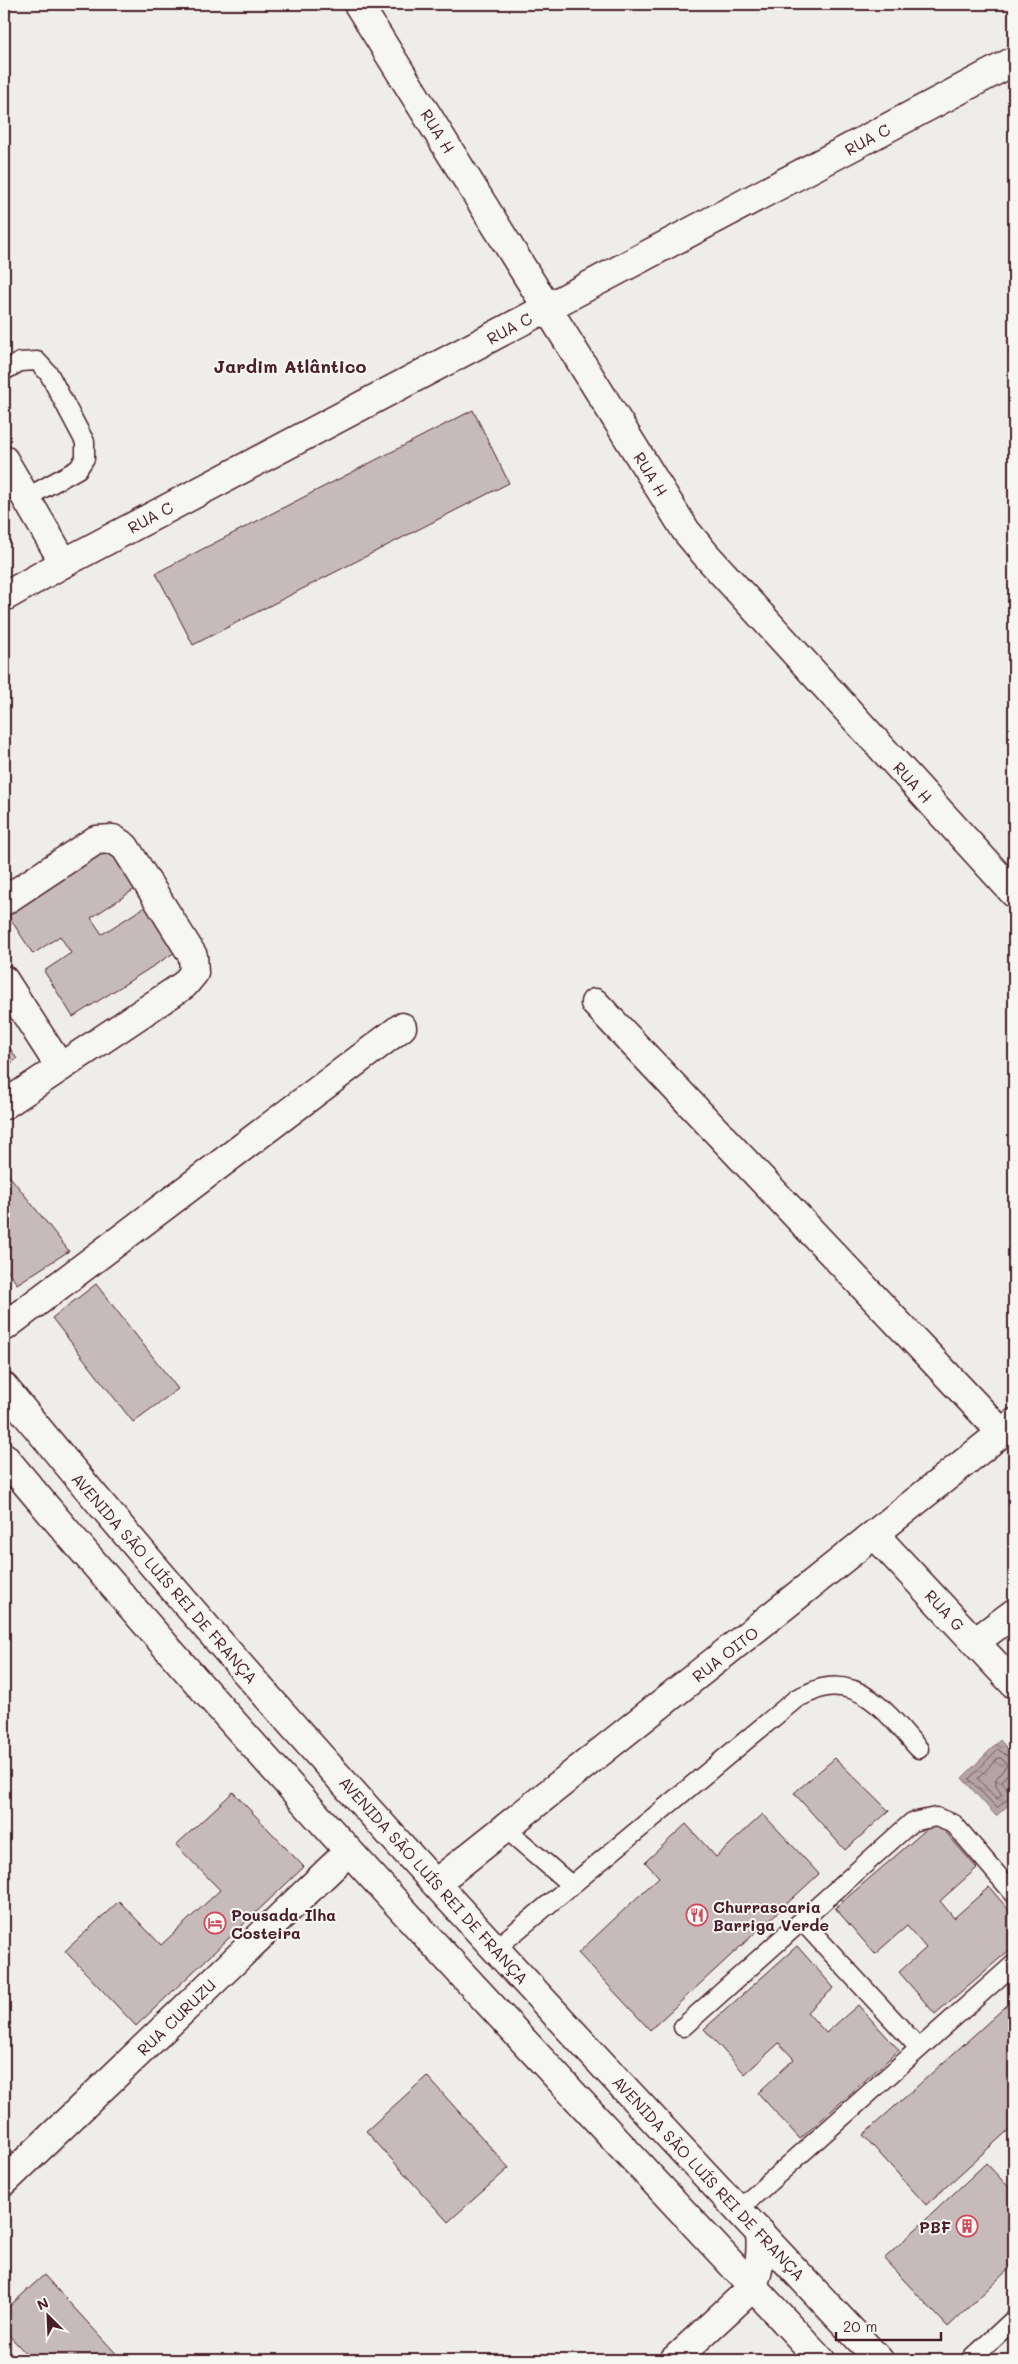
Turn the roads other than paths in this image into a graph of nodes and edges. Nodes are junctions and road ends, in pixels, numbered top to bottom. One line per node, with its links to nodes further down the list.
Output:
1 (358, 4): 3 (street, RUA H)
2 (1014, 61): 3 (street, RUA C)
3 (548, 307): 7 (street, RUA C); 9 (street, RUA H)
4 (4, 371): 6 (lane)
5 (4, 460): 6 (street)
6 (26, 498): 7 (street)
7 (64, 563): 8 (street, RUA C)
8 (4, 597)
9 (1014, 893)
10 (4, 901): 14 (street)
11 (4, 980): 14 (street)
12 (595, 1003): 18 (street)
13 (402, 1027): 16 (street)
14 (60, 1067): 15 (street)
15 (4, 1105)
16 (4, 1327)
17 (4, 1386): 27 (street, AVENIDA SÃO LUÍS REI DE FRANÇA)
18 (1008, 1428): 20 (street, RUA OITO)
19 (4, 1457): 26 (street)
20 (875, 1535): 22 (street, RUA G); 25 (street, RUA OITO)
21 (1014, 1613): 22 (street)
22 (975, 1642): 23 (street, RUA G)
23 (1014, 1684)
24 (919, 1749): 28 (lane)
25 (505, 1828): 27 (street, RUA OITO); 28 (lane)
26 (348, 1852): 35 (street, RUA CURUZU); 38 (street)
27 (436, 1883): 31 (street, AVENIDA SÃO LUÍS REI DE FRANÇA)
28 (571, 1885): 31 (lane)
29 (1014, 1894): 30 (lane)
30 (802, 1921): 33 (lane); 34 (lane)
31 (496, 1948): 36 (street, AVENIDA SÃO LUÍS REI DE FRANÇA)
32 (1014, 1964): 34 (lane)
33 (683, 2028)
34 (919, 2048): 36 (lane)
35 (4, 2182)
36 (738, 2210): 37 (street, AVENIDA SÃO LUÍS REI DE FRANÇA)
37 (760, 2233): 38 (street); 42 (street, AVENIDA SÃO LUÍS REI DE FRANÇA)
38 (753, 2287): 40 (street); 41 (street)
39 (1014, 2319): 43 (lane)
40 (674, 2360)
41 (821, 2360)
42 (879, 2360)
43 (970, 2360)

